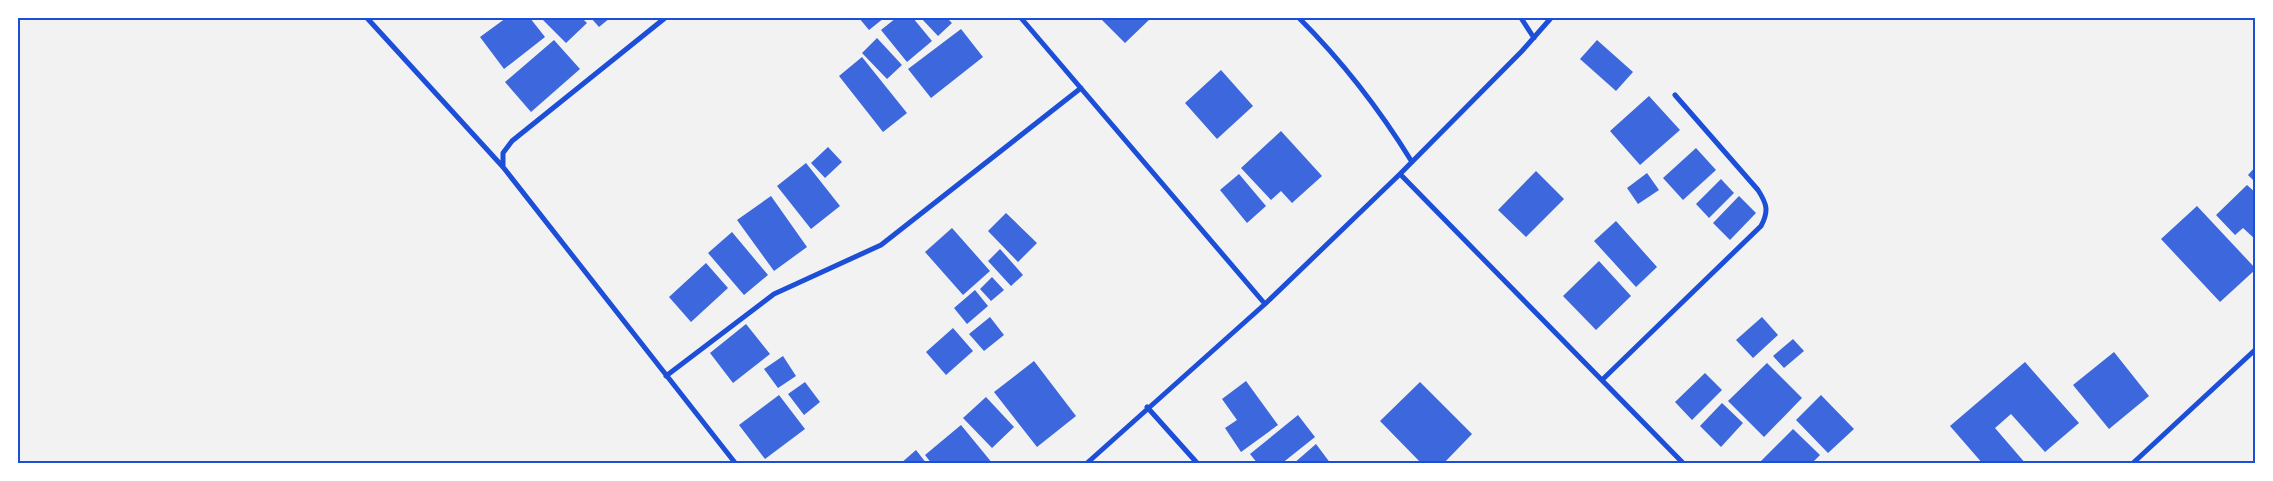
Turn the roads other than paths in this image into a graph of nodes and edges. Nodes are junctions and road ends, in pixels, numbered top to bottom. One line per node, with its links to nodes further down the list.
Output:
1 (367, 18): 11 (street)
2 (665, 18): 11 (street)
3 (1021, 18): 8 (street)
4 (1299, 18): 10 (street)
5 (1521, 18): 7 (street)
6 (1551, 18): 7 (street)
7 (1534, 38): 10 (street)
8 (1080, 88): 13 (street); 15 (street)
9 (1675, 95): 16 (street)
10 (1412, 162): 12 (street)
11 (503, 167): 15 (street)
12 (1400, 174): 13 (street); 16 (street)
13 (1265, 304): 17 (street)
14 (2256, 349): 22 (street)
15 (666, 376): 18 (street)
16 (1602, 380): 21 (street)
17 (1147, 407): 19 (street); 20 (street)
18 (736, 464)
19 (1086, 464)
20 (1198, 464)
21 (1684, 464)
22 (2132, 464)

